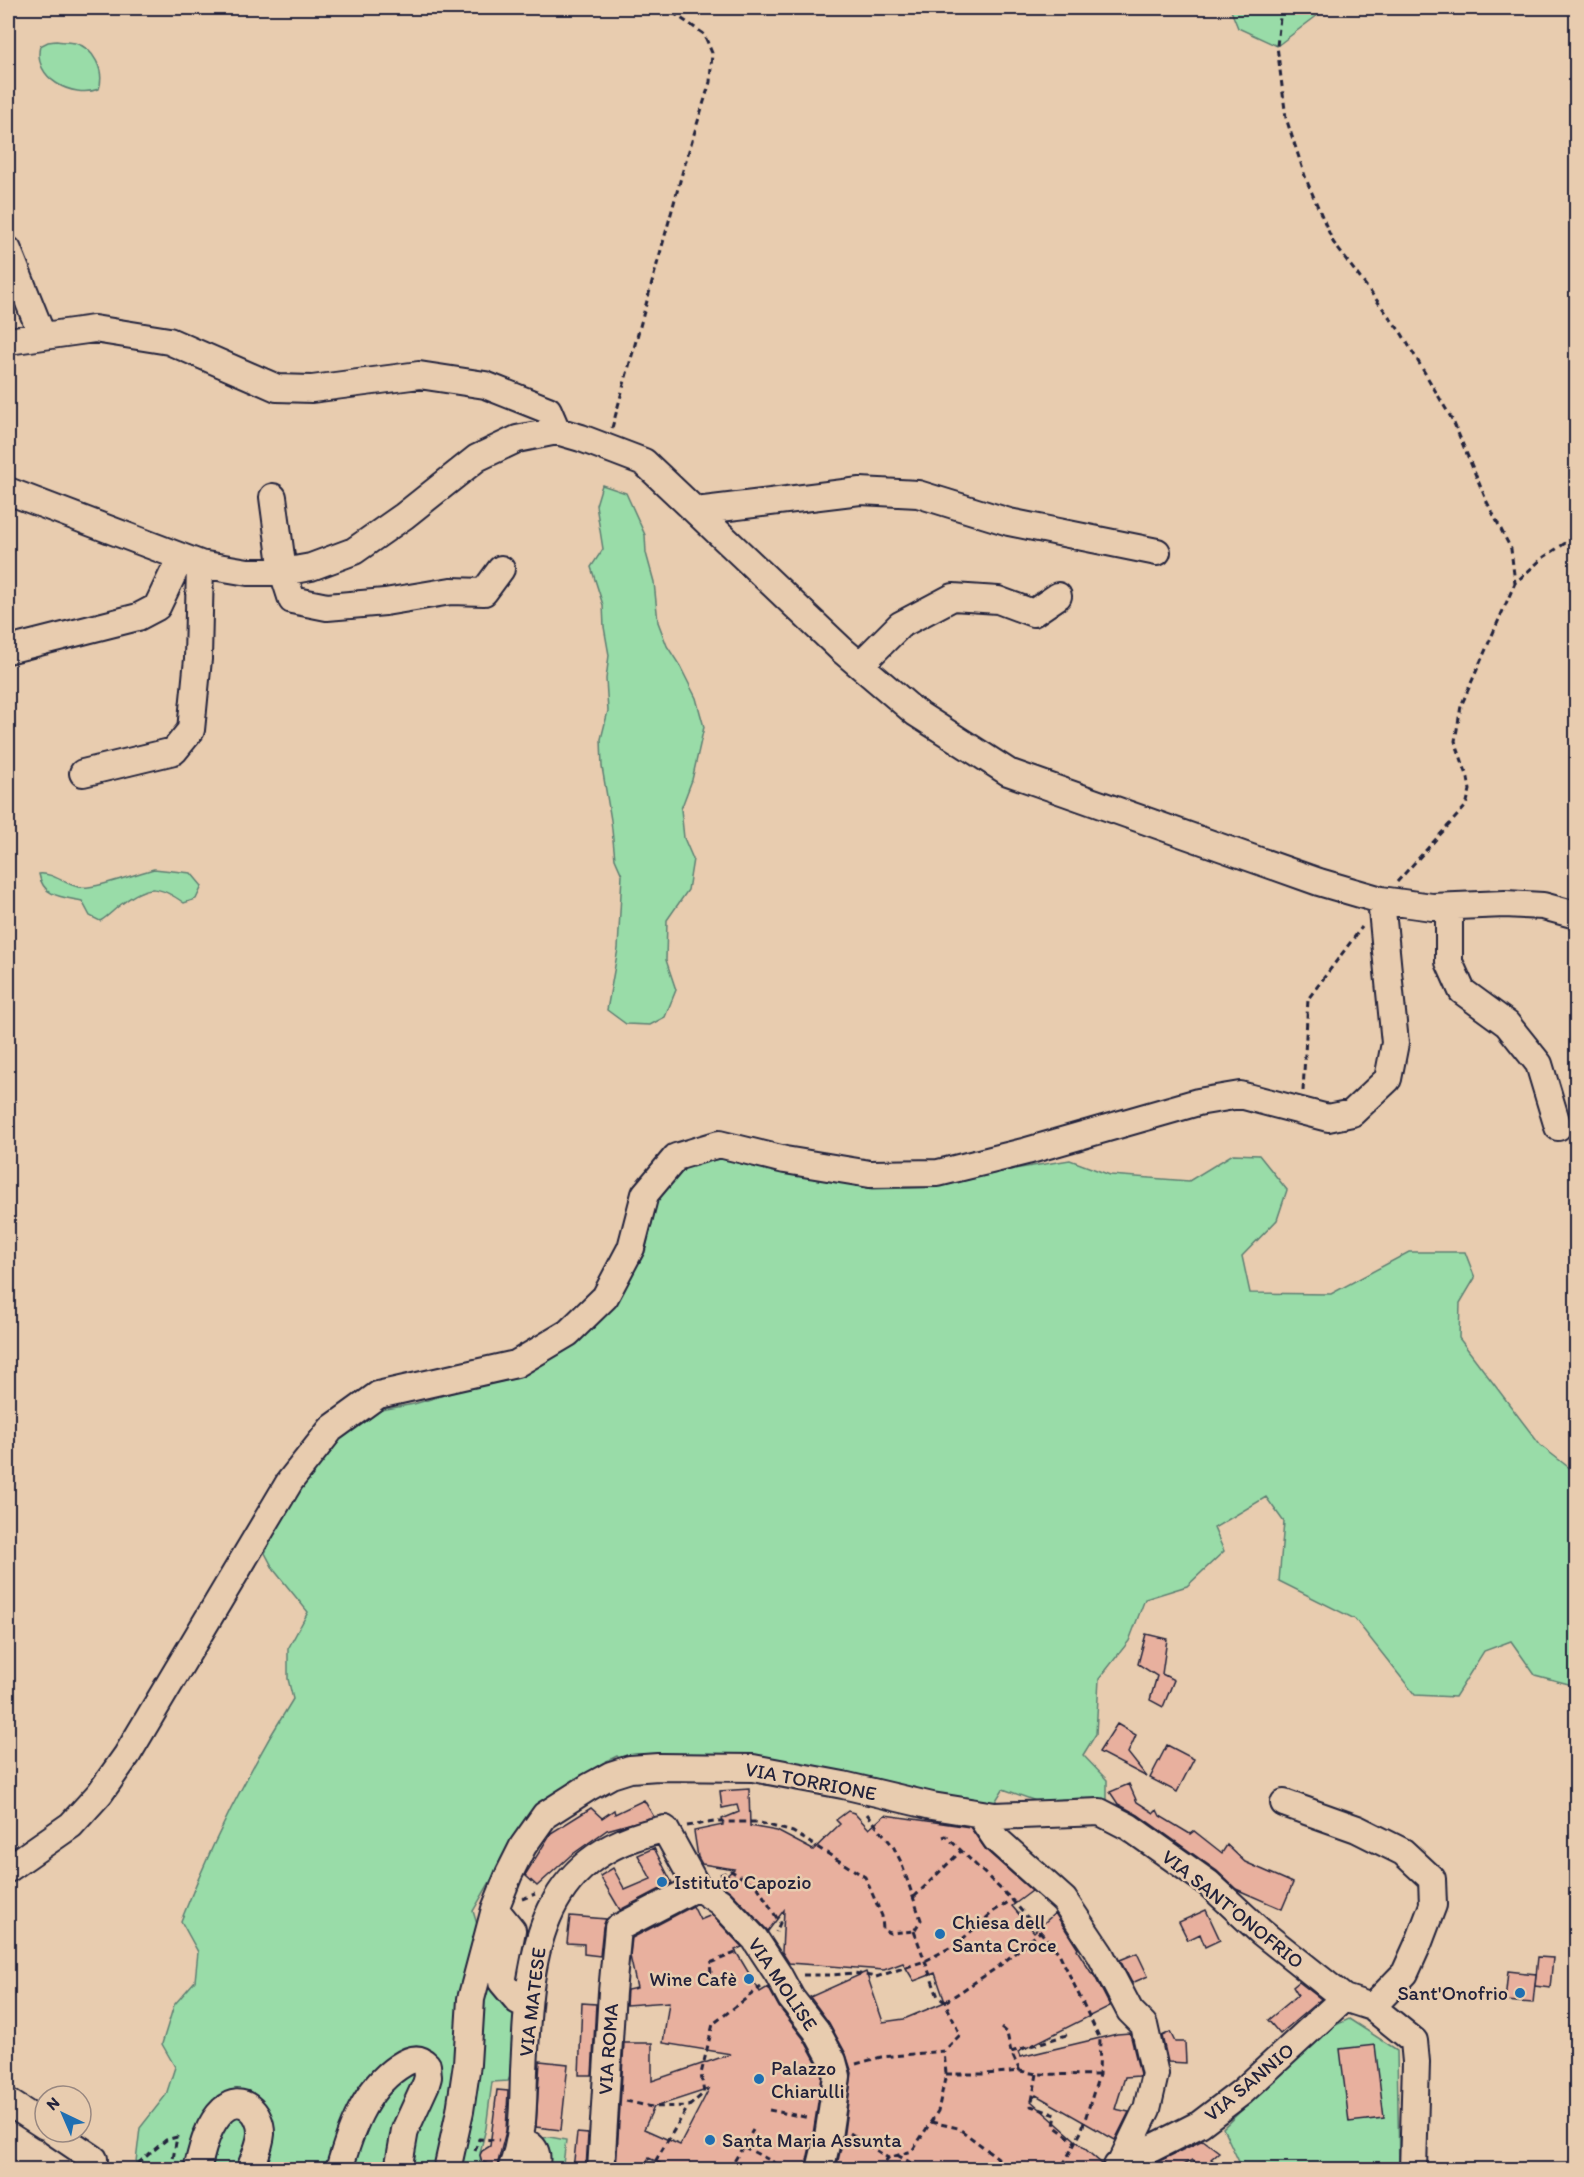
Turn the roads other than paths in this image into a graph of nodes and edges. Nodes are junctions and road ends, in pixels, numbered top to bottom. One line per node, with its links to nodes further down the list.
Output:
1 (8, 250): 2 (street)
2 (42, 335): 3 (street); 4 (street)
3 (8, 341)
4 (557, 431): 7 (street); 11 (street)
5 (8, 491): 9 (street)
6 (273, 497): 11 (street)
7 (696, 511): 8 (street); 14 (street)
8 (1157, 552)
9 (191, 560): 11 (street); 13 (street); 15 (street)
10 (501, 569): 11 (street)
11 (283, 572)
12 (1058, 596): 14 (street)
13 (8, 650)
14 (860, 665): 16 (street)
15 (82, 773)
16 (1381, 900): 17 (street); 22 (street)
17 (1449, 907): 18 (street); 19 (street)
18 (1576, 915)
19 (1558, 1127)
20 (1284, 1803): 27 (street)
21 (979, 1814): 24 (street, VIA TORRIONE); 25 (street, VIA SANT'ONOFRIO); 32 (street)
22 (8, 1869)
23 (697, 1887): 26 (street, VIA MATESE); 41 (street, VIA ROMA); 42 (street, VIA MOLISE)
24 (495, 1909): 26 (street); 38 (street, VIA TORRIONE)
25 (1344, 1998): 27 (street); 32 (street, VIA SANNIO)
26 (527, 2006): 30 (street, VIA MATESE)
27 (1372, 2007): 43 (street)
28 (8, 2102): 29 (street)
29 (33, 2118)
30 (519, 2141): 39 (street, VIA MATESE); 40 (street)
31 (72, 2144): 33 (street)
32 (1117, 2166)
33 (92, 2169)
34 (197, 2169): 35 (street)
35 (250, 2169)
36 (339, 2169): 37 (street)
37 (398, 2169)
38 (447, 2169)
39 (511, 2169)
40 (535, 2169)
41 (601, 2169)
42 (820, 2169)
43 (1413, 2169)

